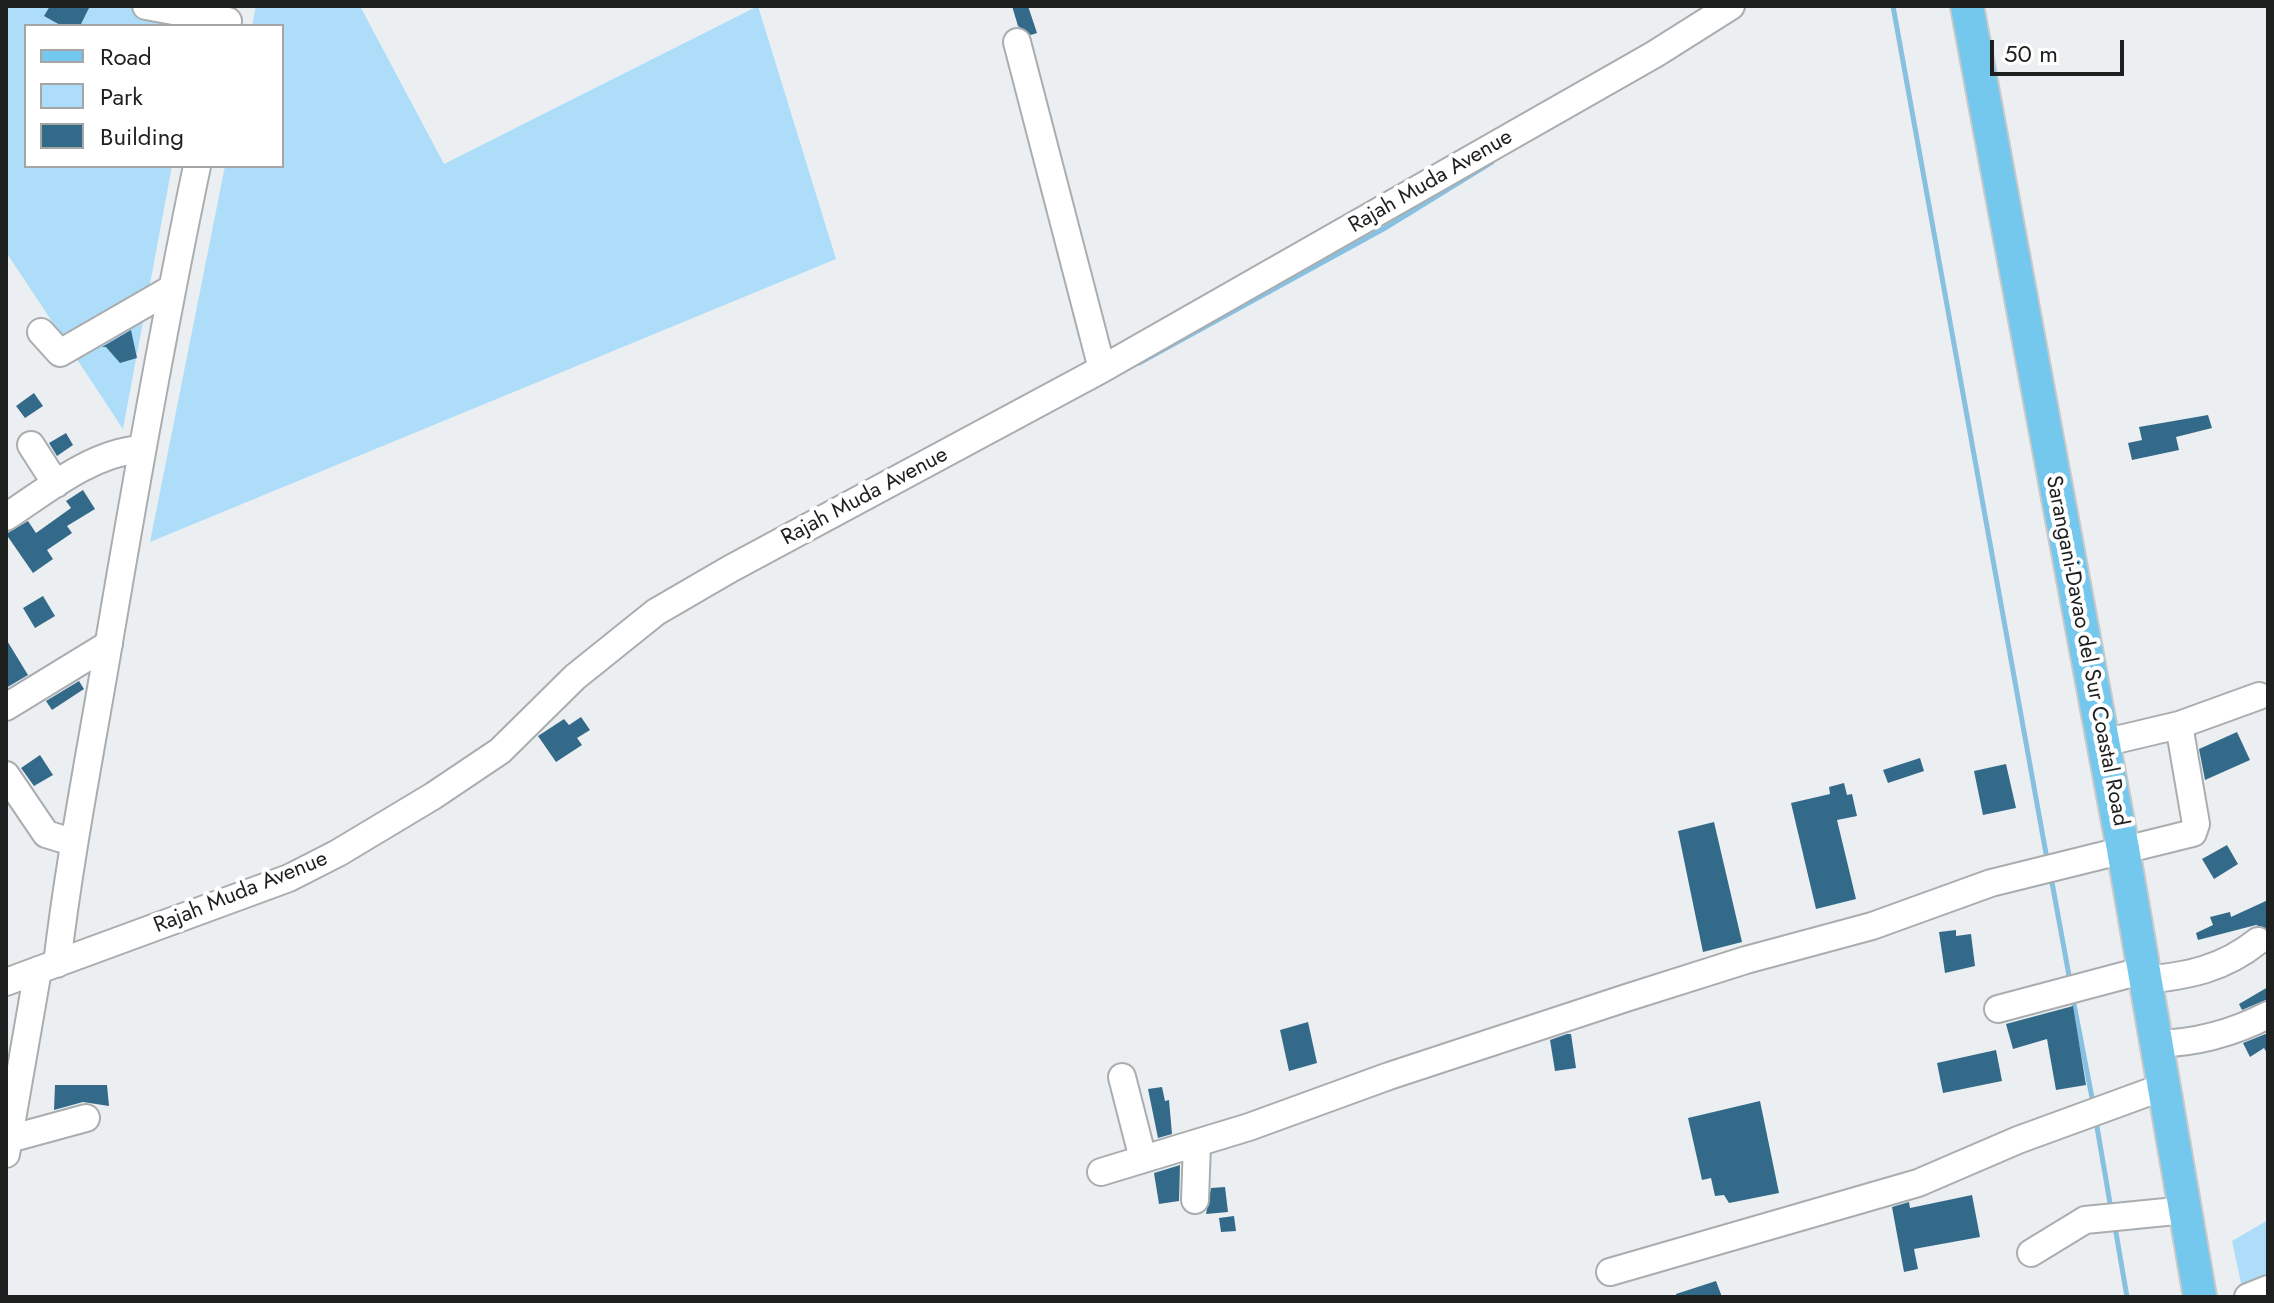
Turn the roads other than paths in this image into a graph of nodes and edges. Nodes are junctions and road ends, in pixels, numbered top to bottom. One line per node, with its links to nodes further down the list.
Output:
1 (146, 6): 4 (street)
2 (1731, 6): 9 (street, Rajah Muda Avenue)
3 (1967, 6): 18 (main road, Sarangani-Davao del Sur Coastal Road)
4 (229, 18)
5 (1017, 42): 9 (street)
6 (197, 168): 7 (street)
7 (171, 289): 8 (street); 11 (street)
8 (41, 332)
9 (1102, 369): 23 (street, Rajah Muda Avenue)
10 (31, 445): 12 (street)
11 (140, 449): 12 (street); 14 (street)
12 (56, 484): 13 (street)
13 (6, 517)
14 (109, 644): 16 (street); 20 (street)
15 (2259, 696): 17 (street)
16 (6, 707)
17 (2179, 725): 18 (street); 21 (street)
18 (2103, 743): 21 (main road, Sarangani-Davao del Sur Coastal Road)
19 (6, 775): 20 (street)
20 (72, 842): 23 (street)
21 (2123, 849): 24 (main road, Sarangani-Davao del Sur Coastal Road); 32 (street)
22 (2258, 941): 24 (street)
23 (47, 967): 25 (street, Rajah Muda Avenue); 33 (street)
24 (2143, 976): 26 (street); 28 (main road, Sarangani-Davao del Sur Coastal Road)
25 (6, 982)
26 (1998, 1009)
27 (2268, 1015): 28 (street)
28 (2156, 1044): 30 (main road, Sarangani-Davao del Sur Coastal Road)
29 (1122, 1077): 34 (street)
30 (2163, 1087): 37 (main road, Sarangani-Davao del Sur Coastal Road); 39 (street)
31 (86, 1118): 33 (street)
32 (1197, 1144): 34 (street); 36 (street)
33 (7, 1146)
34 (1143, 1159): 35 (street)
35 (1101, 1172)
36 (1195, 1200)
37 (2186, 1210): 38 (street); 41 (main road, Sarangani-Davao del Sur Coastal Road)
38 (2031, 1253)
39 (1610, 1272)
40 (2268, 1289): 42 (street)
41 (2200, 1297)
42 (2248, 1297)

